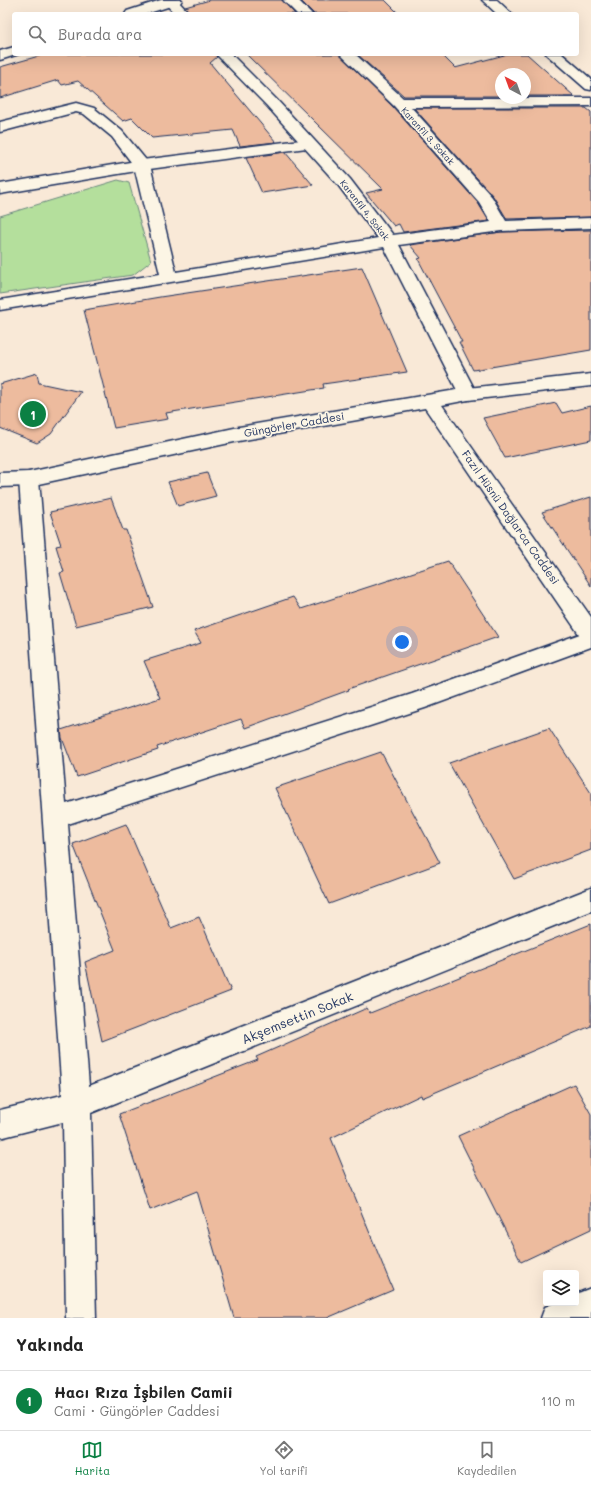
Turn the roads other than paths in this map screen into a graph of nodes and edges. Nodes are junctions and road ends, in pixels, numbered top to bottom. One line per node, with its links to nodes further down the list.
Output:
1 (290, 0): 6 (street)
2 (489, 0): 7 (street)
3 (172, 1): 4 (street); 5 (street)
4 (138, 12)
5 (181, 12)
6 (303, 12)
7 (503, 12)
8 (12, 52): 9 (street)
9 (0, 56)
10 (225, 56): 17 (street, Karanfil 4. Sokak)
11 (349, 56): 15 (street, Karanfil 3. Sokak)
12 (555, 56): 13 (street)
13 (591, 86)
14 (591, 102): 15 (street)
15 (399, 103): 21 (street, Karanfil 3. Sokak)
16 (0, 127): 18 (street)
17 (309, 144): 18 (street); 22 (street, Karanfil 4. Sokak)
18 (142, 165): 19 (street); 23 (street)
19 (0, 189)
20 (591, 224): 21 (street)
21 (500, 226): 22 (street)
22 (389, 241): 23 (street); 26 (street, Karanfil 4. Sokak)
23 (169, 278): 24 (street)
24 (0, 305)
25 (591, 380): 26 (street, Güngörler Caddesi)
26 (468, 394): 27 (street, Güngörler Caddesi)
27 (430, 401): 28 (street, Güngörler Caddesi); 30 (street, Fazıl Hüsnü Dağlarca Caddesi)
28 (29, 479): 29 (street, Güngörler Caddesi); 32 (street)
29 (0, 480)
30 (591, 634)
31 (591, 638): 32 (street)
32 (55, 818): 34 (street)
33 (591, 899): 34 (street, Akşemsettin Sokak)
34 (77, 1105): 35 (street, Akşemsettin Sokak); 37 (street)
35 (0, 1124)
36 (591, 1303): 38 (street)
37 (81, 1318)
38 (556, 1318)

